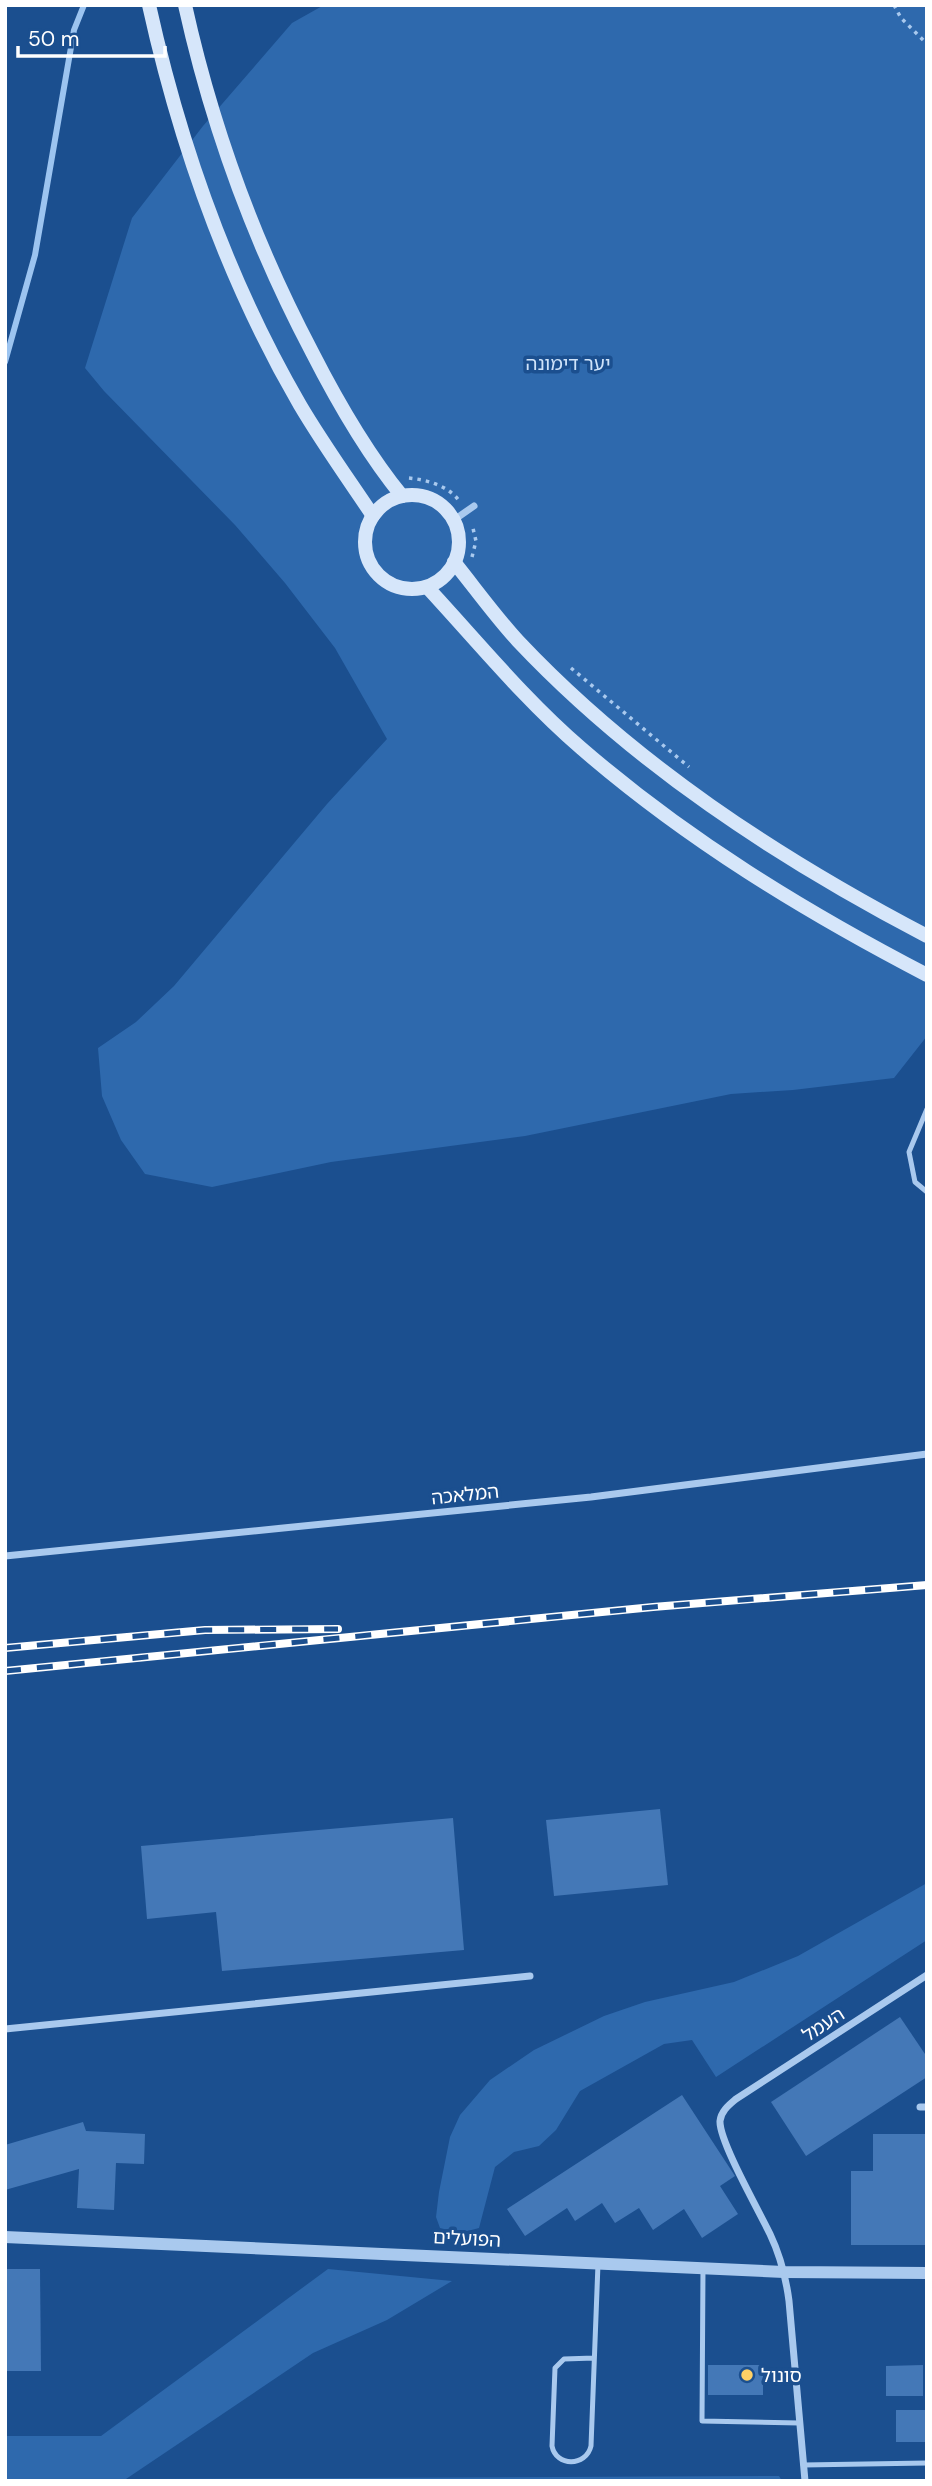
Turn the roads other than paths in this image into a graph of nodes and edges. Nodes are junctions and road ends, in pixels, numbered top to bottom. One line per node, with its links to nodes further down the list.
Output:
1 (149, 5): 5 (main road)
2 (185, 5): 3 (main road)
3 (402, 496): 5 (main road); 6 (main road)
4 (474, 506): 6 (street)
5 (373, 516): 8 (main road)
6 (454, 520): 7 (main road)
7 (454, 562): 8 (main road); 9 (main road)
8 (427, 587): 10 (main road)
9 (927, 936)
10 (927, 975)
11 (927, 1109): 12 (lane)
12 (927, 1192)
13 (927, 1454): 14 (street, המלאכה)
14 (5, 1556)
15 (927, 1975): 21 (street, העמל)
16 (530, 1976): 17 (street)
17 (5, 2029)
18 (5, 2237): 19 (street, הפועלים)
19 (598, 2263): 20 (street, הפועלים); 23 (lane)
20 (703, 2268): 21 (street, הפועלים); 24 (lane)
21 (784, 2272): 22 (street, הפועלים); 24 (street)
22 (927, 2273)
23 (594, 2358): 23 (lane)
24 (799, 2423): 26 (street)
25 (927, 2463): 26 (lane)
26 (803, 2465): 27 (street)
27 (805, 2481)

